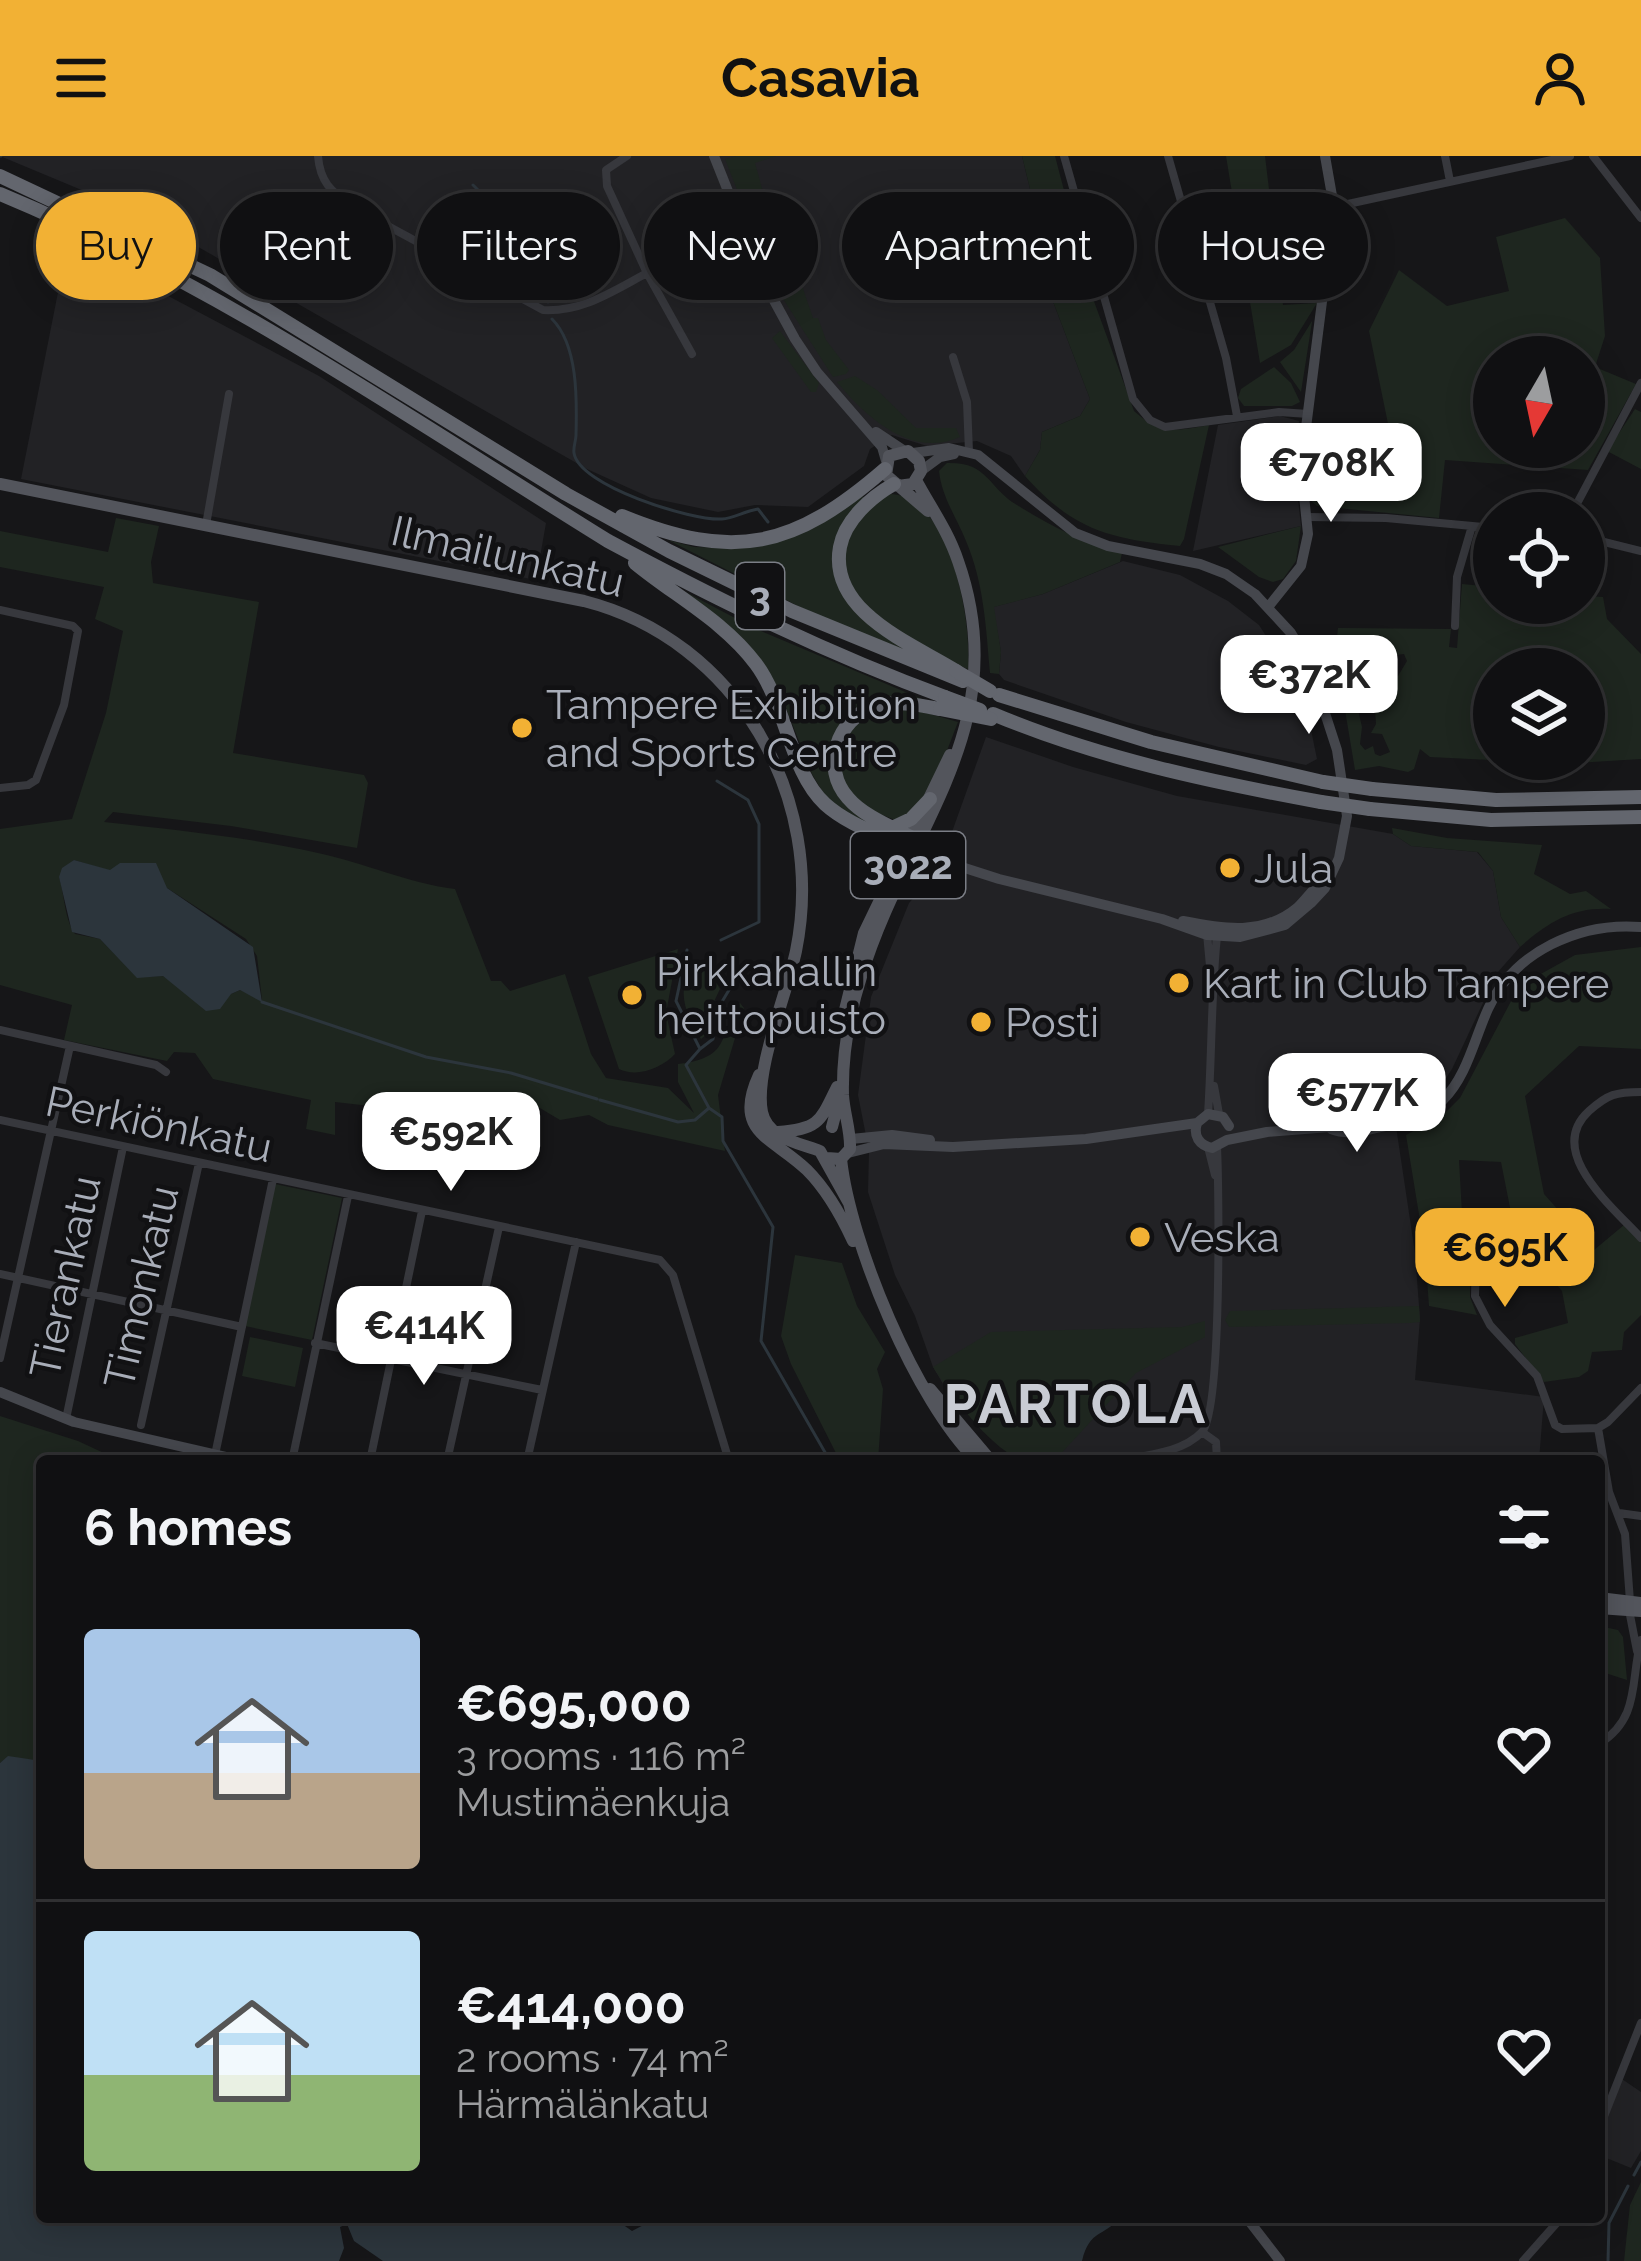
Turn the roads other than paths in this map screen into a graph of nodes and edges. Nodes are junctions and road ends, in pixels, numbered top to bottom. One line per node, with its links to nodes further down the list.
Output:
1 (318, 156): 17 (street)
2 (627, 156): 16 (street)
3 (713, 156): 26 (street)
4 (1064, 156): 25 (street)
5 (1168, 156): 25 (street)
6 (1325, 156): 12 (street)
7 (1444, 156): 11 (street)
8 (1570, 156): 11 (street)
9 (1593, 156): 15 (street)
10 (0, 176): 34 (highway, 3)
11 (1450, 181): 14 (street)
12 (1331, 192)
13 (0, 194): 39 (highway, 3)
14 (1368, 199)
15 (1641, 218)
16 (644, 266)
17 (644, 274)
18 (662, 300): 20 (street)
19 (1322, 300): 24 (street)
20 (692, 354)
21 (953, 357): 28 (street)
22 (1641, 383): 33 (street)
23 (229, 394): 36 (street)
24 (1308, 415): 25 (street); 35 (street)
25 (1237, 416)
26 (860, 422): 27 (street); 29 (street)
27 (908, 452): 28 (street); 29 (main road); 30 (main road)
28 (969, 452): 30 (street); 42 (street)
29 (886, 465): 32 (main road); 34 (highway)
30 (919, 476): 32 (main road); 38 (main road, 3022)
31 (0, 484): 36 (main road, Ilmailunkatu)
32 (896, 485): 38 (main road, 3022); 45 (highway)
33 (1583, 492)
34 (566, 494): 45 (highway, 3)
35 (1307, 517): 37 (street); 42 (street)
36 (206, 525): 60 (main road, Ilmailunkatu)
37 (1472, 526): 44 (street)
38 (944, 530): 47 (main road, 3022)
39 (608, 541): 46 (highway, 3); 52 (highway)
40 (1605, 542): 41 (street)
41 (1641, 551)
42 (1269, 606): 57 (street)
43 (0, 610): 48 (street)
44 (1455, 626)
45 (960, 676): 49 (highway, 3, bridge)
46 (943, 703): 51 (highway, 3, bridge); 53 (highway)
47 (964, 728): 50 (main road, 3022); 54 (main road, 3022)
48 (0, 788)
49 (1641, 797)
50 (930, 799): 53 (highway); 54 (main road, 3022)
51 (1641, 817)
52 (867, 827): 54 (highway); 55 (main road)
53 (893, 827): 54 (highway)
54 (914, 845): 55 (main road, 3022); 57 (street); 72 (main road, 3022)
55 (877, 902): 62 (main road, 3022)
56 (1641, 927): 70 (street)
57 (1212, 931): 64 (street)
58 (0, 1030): 59 (street)
59 (70, 1046): 61 (street); 68 (street)
60 (768, 1058): 69 (main road, Ilmailunkatu); 81 (main road)
61 (166, 1072)
62 (837, 1087): 67 (main road, 3022); 69 (main road)
63 (1641, 1092): 79 (street)
64 (1213, 1114): 66 (street); 70 (street)
65 (0, 1120): 68 (street, Perkiönkatu)
66 (1196, 1129): 70 (street); 72 (street)
67 (827, 1130): 69 (main road); 72 (main road); 72 (main road, 3022)
68 (50, 1131): 71 (street, Perkiönkatu); 83 (street)
69 (777, 1132): 72 (main road)
70 (1220, 1140): 98 (street)
71 (124, 1147): 73 (street, Perkiönkatu); 84 (street, Tierankatu)
72 (839, 1149): 81 (main road, 3022)
73 (199, 1163): 74 (street, Perkiönkatu); 85 (street, Timonkatu)
74 (274, 1179): 75 (street, Perkiönkatu); 86 (street)
75 (348, 1196): 76 (street, Perkiönkatu); 87 (street)
76 (422, 1211): 77 (street, Perkiönkatu); 89 (street)
77 (500, 1226): 80 (street, Perkiönkatu); 90 (street)
78 (1471, 1228): 97 (street)
79 (1641, 1238)
80 (576, 1242): 93 (street); 104 (street, Perkiönkatu)
81 (869, 1267): 91 (main road, 3022)
82 (0, 1274): 83 (street)
83 (17, 1278): 84 (street); 88 (street)
84 (93, 1294): 85 (street); 95 (street, Tierankatu)
85 (167, 1311): 86 (street); 96 (street, Timonkatu)
86 (242, 1327): 99 (street)
87 (315, 1342): 89 (street); 100 (street)
88 (0, 1358)
89 (391, 1360): 90 (street); 101 (street)
90 (465, 1374): 93 (street); 102 (street)
91 (919, 1375): 105 (main road, 3022); 106 (main road, 3022)
92 (1641, 1388): 97 (street)
93 (542, 1390): 103 (street)
94 (0, 1393): 95 (street)
95 (65, 1419): 99 (street)
96 (141, 1425)
97 (1598, 1428): 109 (street)
98 (1202, 1432): 107 (street); 108 (street)
99 (215, 1455)
100 (293, 1455)
101 (371, 1455)
102 (448, 1455)
103 (528, 1455)
104 (727, 1455)
105 (972, 1455)
106 (986, 1455)
107 (1144, 1455)
108 (1216, 1455)
109 (1600, 1455)
110 (1605, 1474): 111 (street)
111 (1618, 1513): 112 (street); 114 (street)
112 (1641, 1516)
113 (1605, 1599): 114 (main road)
114 (1637, 1605): 115 (main road); 117 (street)
115 (1605, 1608)
116 (1641, 1640): 117 (street)
117 (1637, 1653): 118 (street)
118 (1639, 1681): 119 (street)
119 (1605, 1738)
120 (1638, 2027): 121 (street)
121 (1605, 2113)
122 (1251, 2223): 124 (street)
123 (1557, 2223): 125 (street)
124 (1280, 2261)
125 (1523, 2261)

